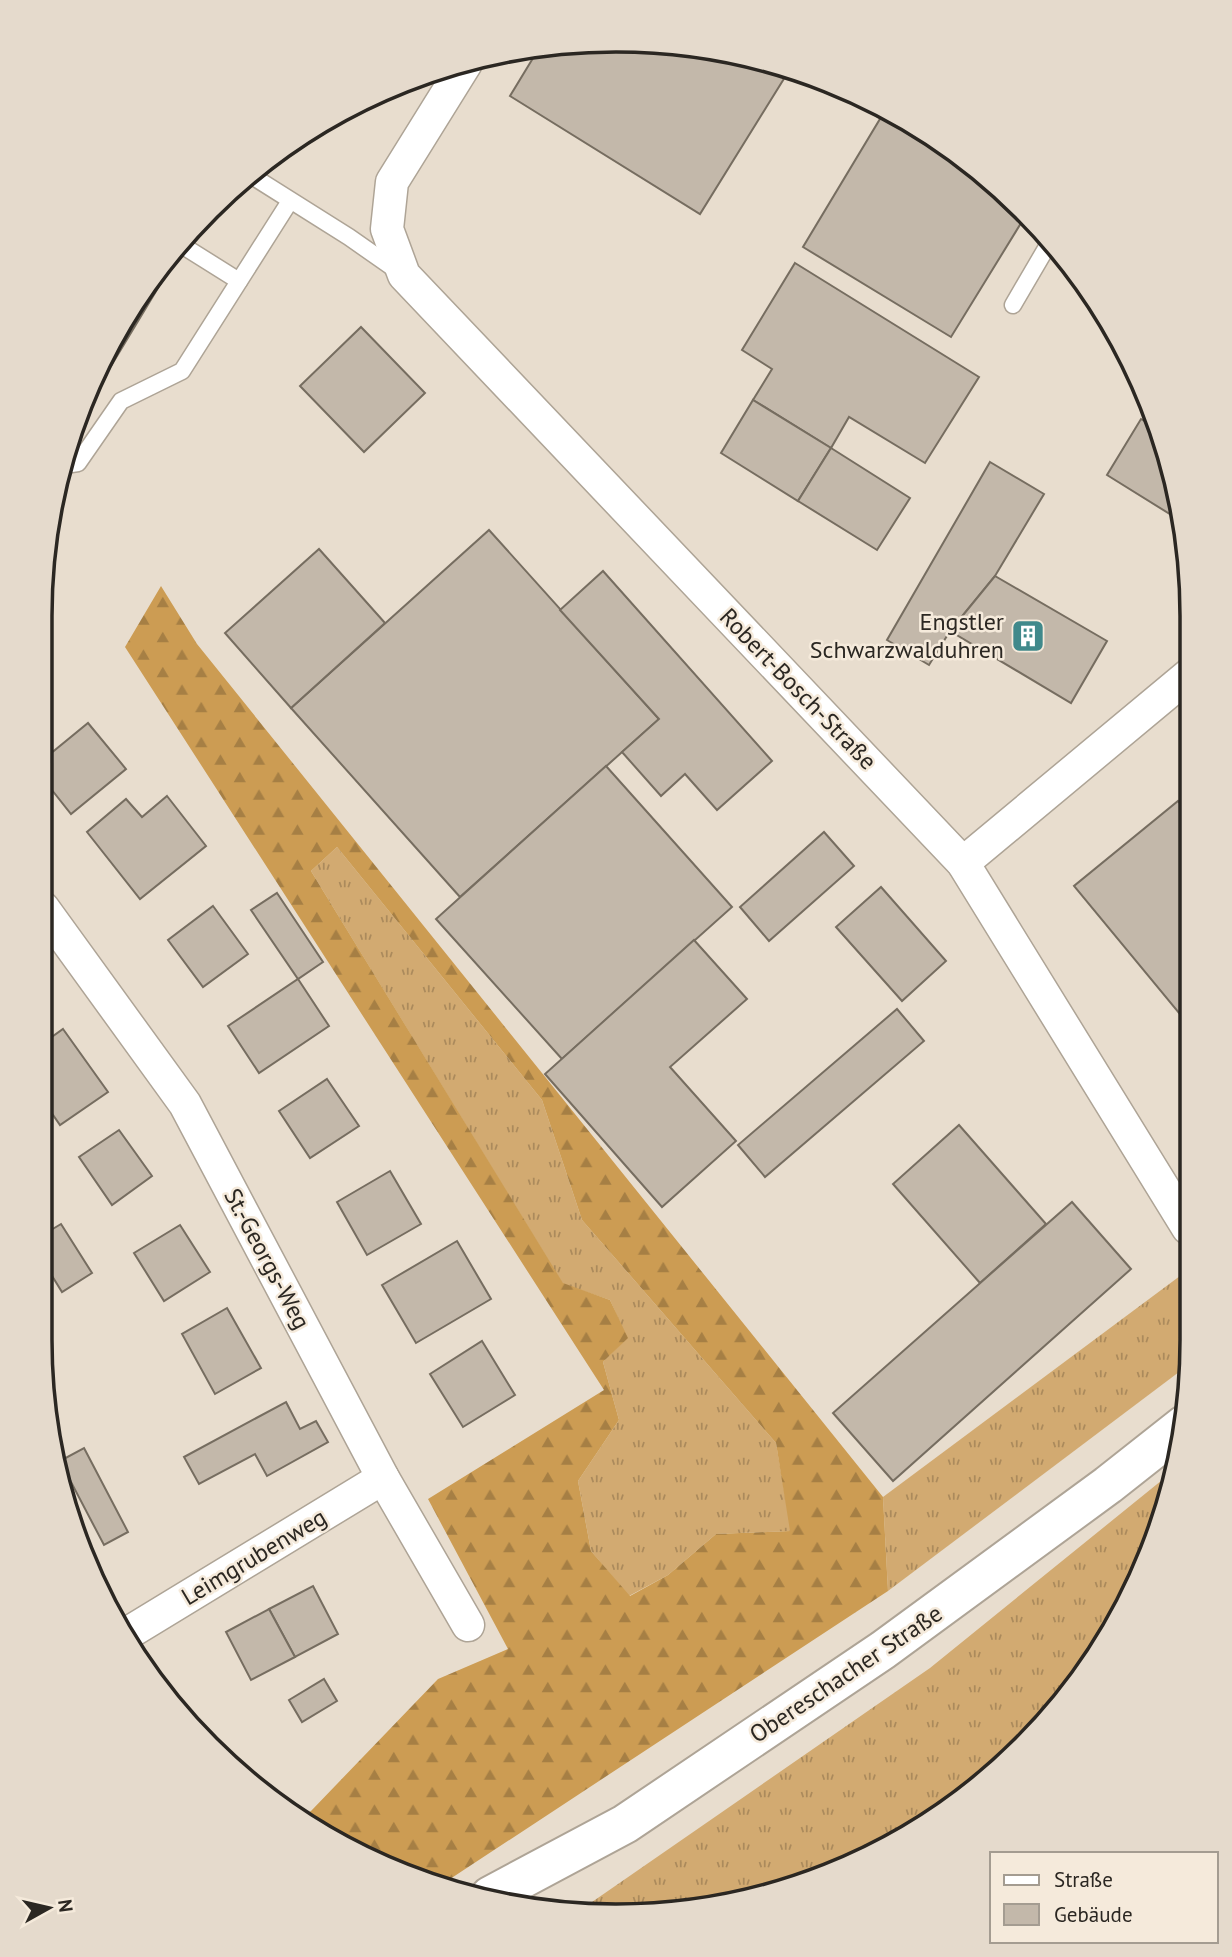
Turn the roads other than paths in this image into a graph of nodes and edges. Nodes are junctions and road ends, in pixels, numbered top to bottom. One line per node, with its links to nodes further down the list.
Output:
1 (458, 75): 6 (street, Robert-Bosch-Straße)
2 (259, 180): 3 (lane)
3 (290, 201): 6 (lane); 7 (lane)
4 (188, 249): 7 (lane)
5 (1045, 250): 8 (lane)
6 (404, 275): 11 (street, Robert-Bosch-Straße)
7 (239, 281): 9 (lane)
8 (1013, 305)
9 (74, 464)
10 (1180, 682): 11 (street)
11 (963, 863): 13 (street, Robert-Bosch-Straße)
12 (52, 920): 15 (street, St.-Georgs-Weg)
13 (1180, 1215)
14 (1172, 1435): 18 (main road, Obereschacher Straße)
15 (383, 1478): 16 (street, St.-Georgs-Weg); 17 (street, Leimgrubenweg)
16 (468, 1625)
17 (133, 1630)
18 (498, 1892)

